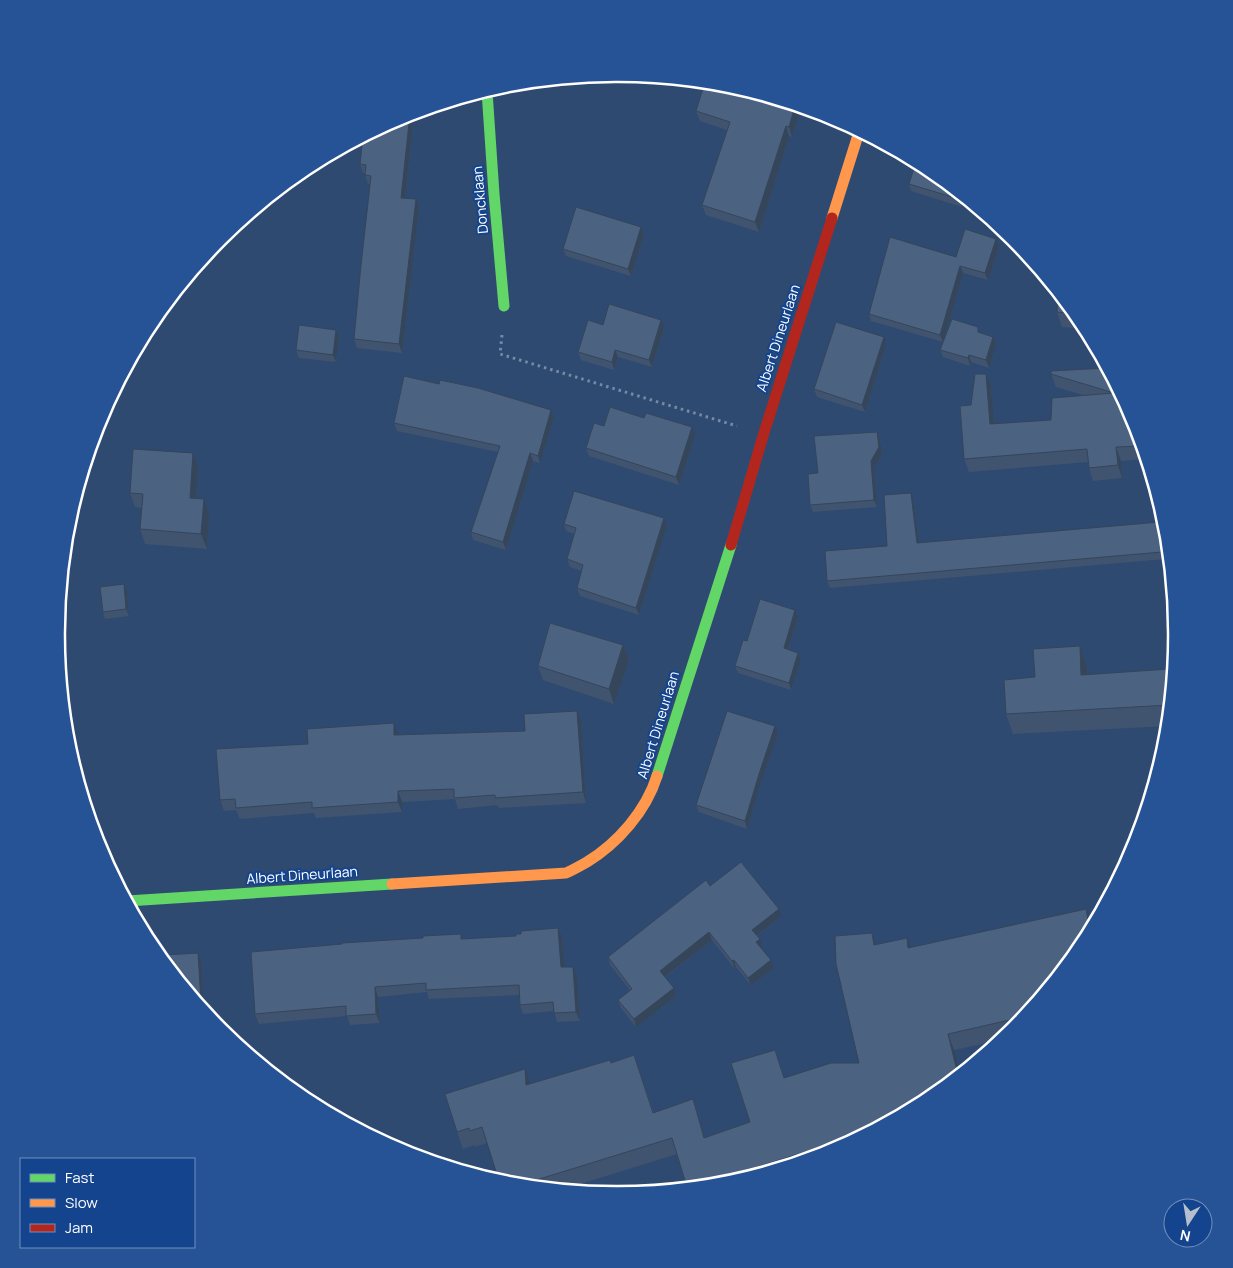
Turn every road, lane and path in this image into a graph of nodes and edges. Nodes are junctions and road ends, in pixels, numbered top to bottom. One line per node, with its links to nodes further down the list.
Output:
1 (487, 98): 3 (street, Doncklaan)
2 (857, 138): 4 (street, Albert Dineurlaan)
3 (504, 306): 4 (path)
4 (763, 436): 5 (street, Albert Dineurlaan)
5 (134, 901)

